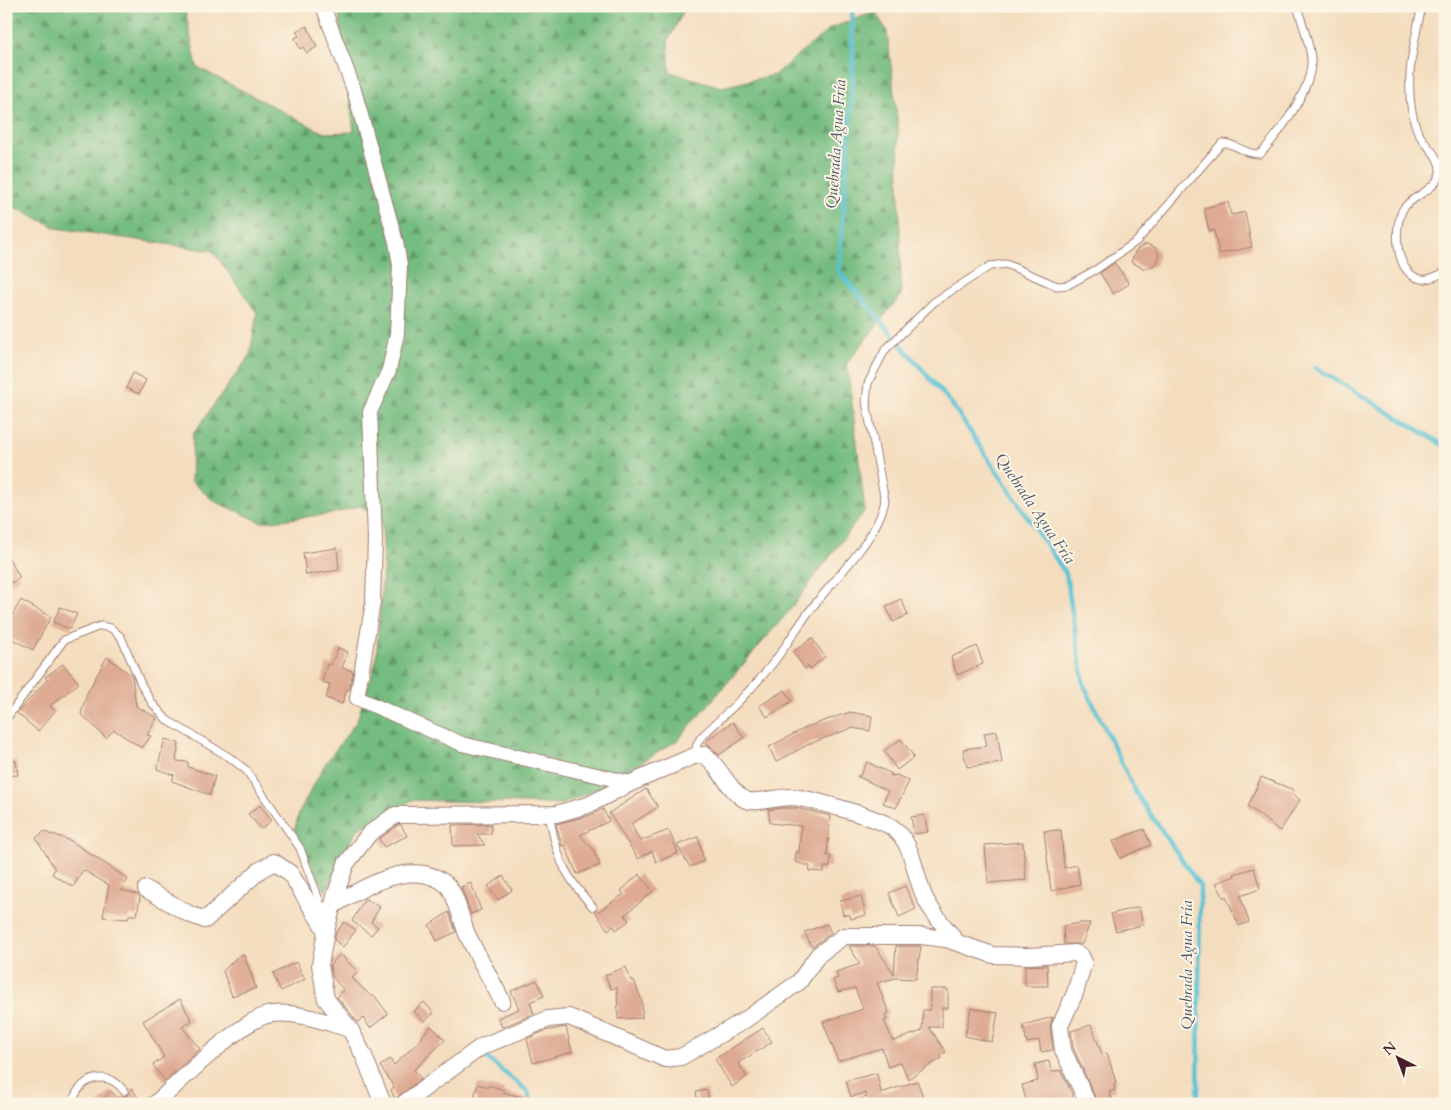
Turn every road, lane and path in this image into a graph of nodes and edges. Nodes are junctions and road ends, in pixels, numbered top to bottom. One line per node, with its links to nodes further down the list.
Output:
1 (323, 6): 7 (street)
2 (1297, 6): 6 (lane)
3 (1422, 6): 4 (lane)
4 (1445, 272)
5 (6, 719): 11 (lane)
6 (694, 756): 7 (street); 12 (street)
7 (631, 783): 8 (street)
8 (549, 814): 10 (lane); 11 (street)
9 (146, 889): 11 (street)
10 (593, 907)
11 (328, 920): 13 (street); 14 (street)
12 (955, 940): 19 (street); 20 (street)
13 (502, 1001)
14 (350, 1028): 17 (street); 18 (street)
15 (124, 1091): 16 (lane)
16 (77, 1104)
17 (155, 1104)
18 (383, 1104)
19 (403, 1104)
20 (1088, 1104)

